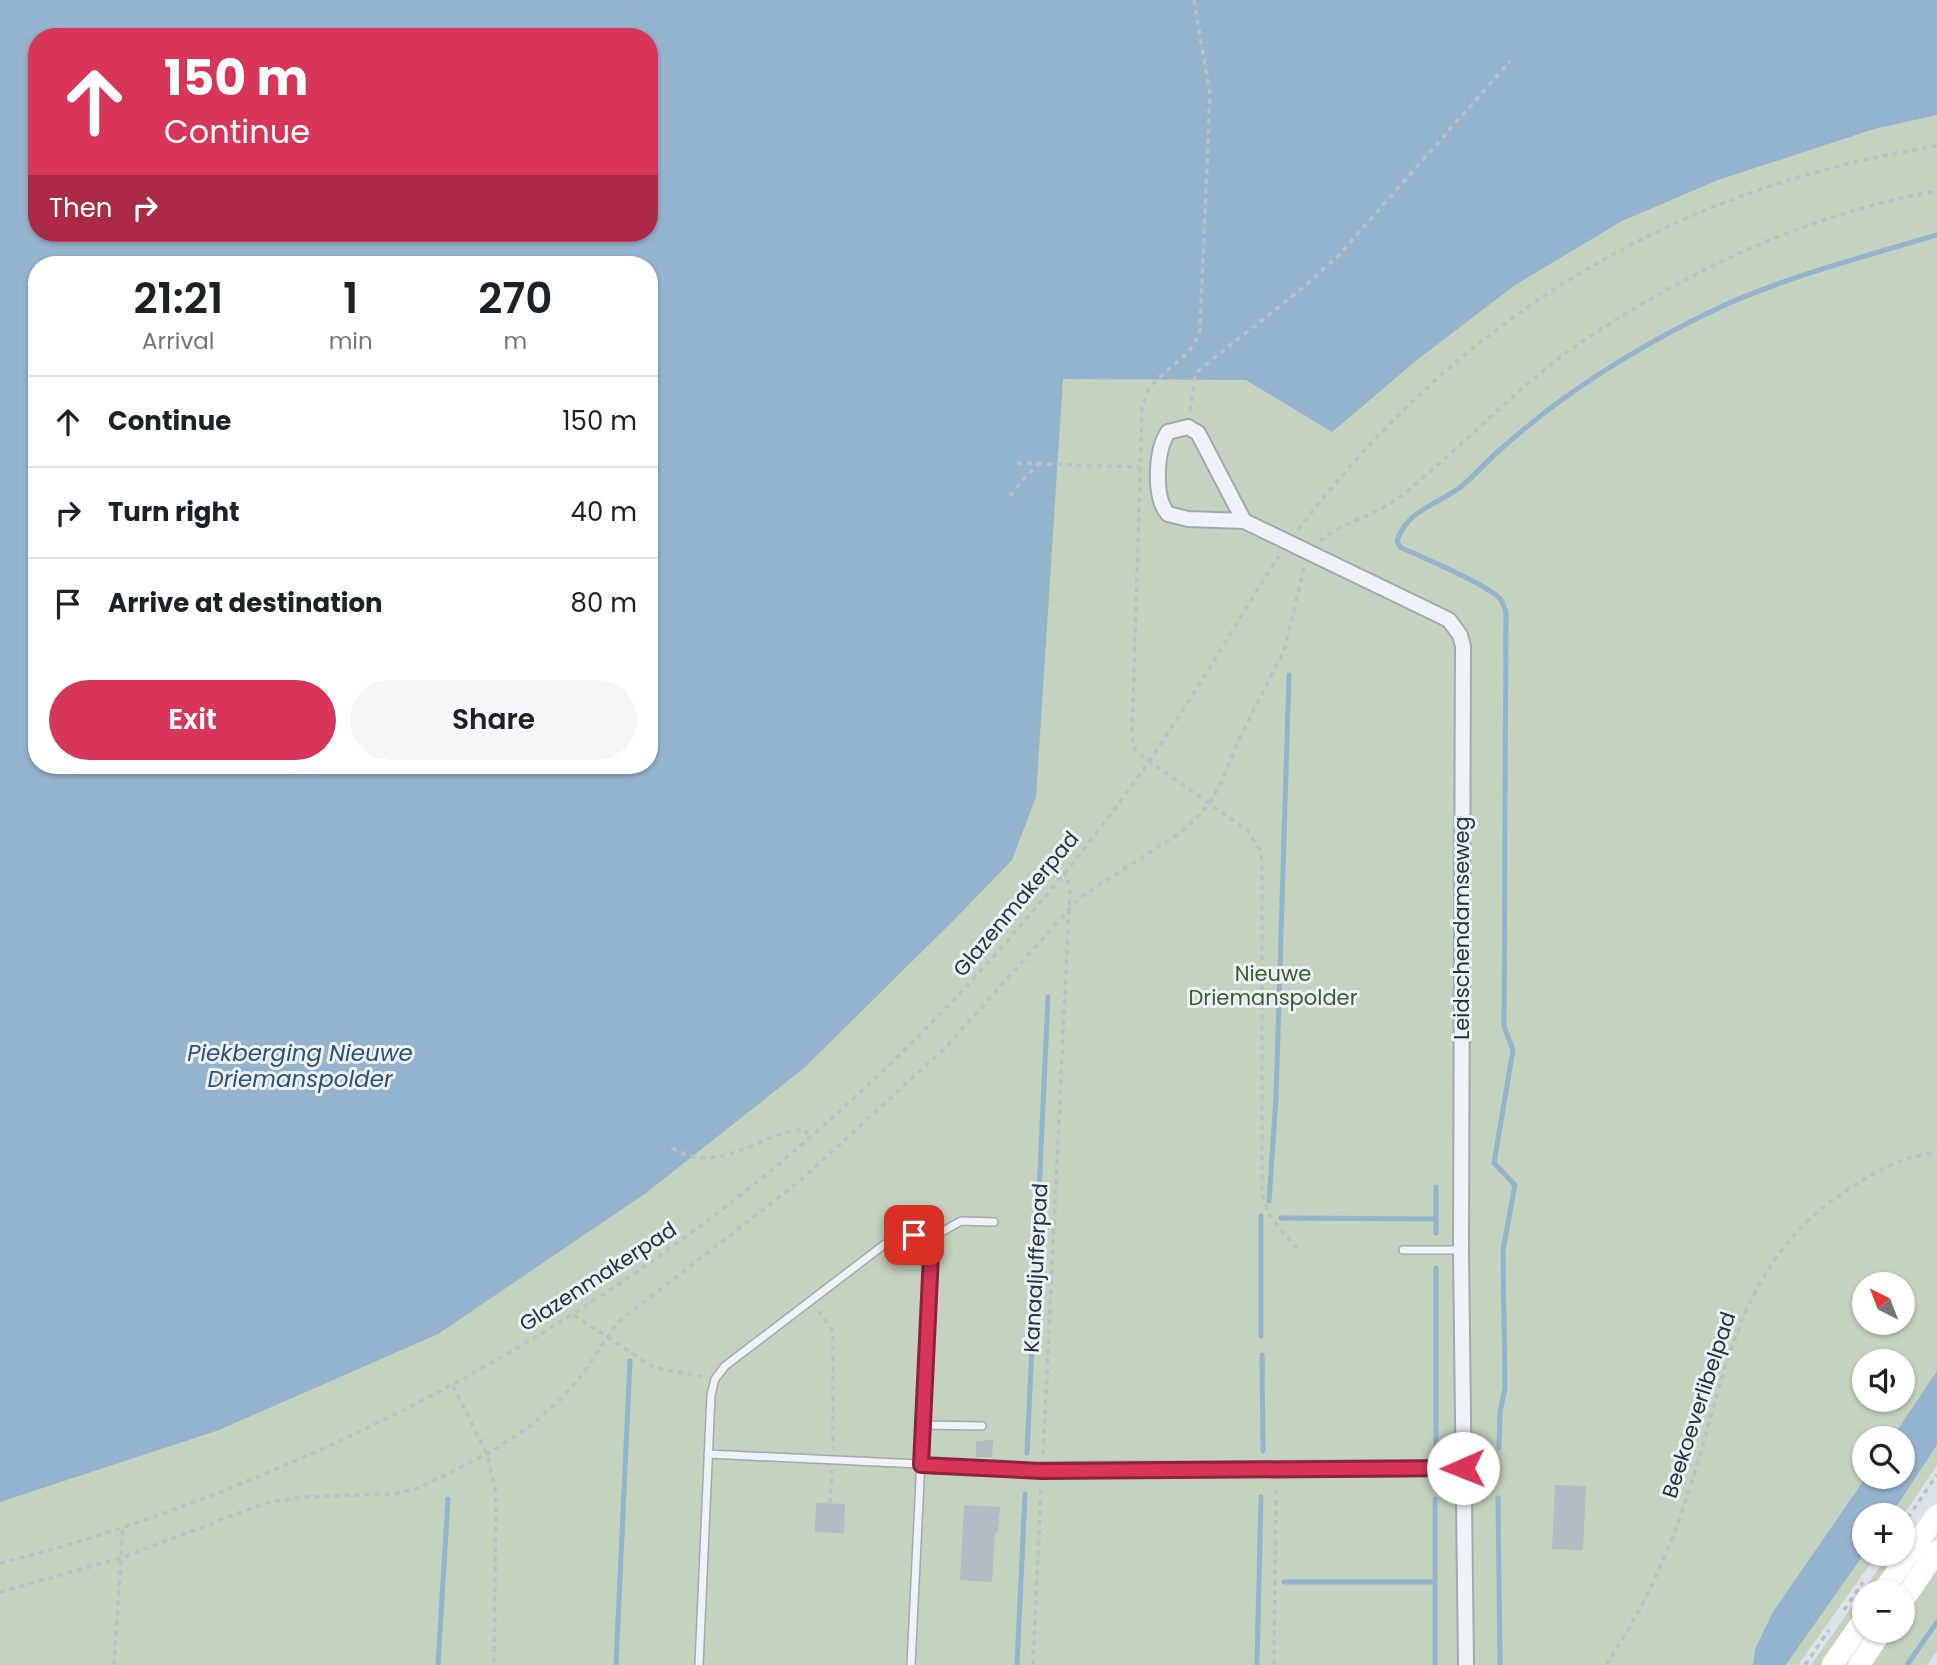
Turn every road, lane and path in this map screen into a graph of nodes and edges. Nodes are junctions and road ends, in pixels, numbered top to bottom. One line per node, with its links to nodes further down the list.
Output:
1 (1194, 0): 8 (path)
2 (1510, 61): 5 (path)
3 (1937, 146): 12 (path, Glazenmakerpad)
4 (1937, 191): 13 (path)
5 (1188, 427): 9 (street, Leidschendamseweg); 11 (street)
6 (1042, 462): 7 (path); 8 (path); 10 (path)
7 (1017, 463)
8 (1140, 467): 9 (path); 14 (path)
9 (1159, 469): 11 (street, Leidschendamseweg)
10 (1010, 495)
11 (1244, 521): 12 (street, Leidschendamseweg)
12 (1287, 543): 13 (street, Leidschendamseweg); 14 (path, Glazenmakerpad)
13 (1310, 553): 15 (path); 24 (street, Leidschendamseweg)
14 (1149, 762): 15 (path); 16 (path, Glazenmakerpad)
15 (1209, 804): 17 (path); 25 (path)
16 (1065, 873): 17 (path, Kanaaljufferpad); 18 (path, Glazenmakerpad)
17 (1068, 911): 28 (path); 39 (path, Kanaaljufferpad)
18 (811, 1137): 19 (path); 27 (path, Glazenmakerpad)
19 (671, 1148)
20 (1937, 1153): 63 (path, Beekoeverlibelpad)
21 (994, 1222): 22 (lane)
22 (924, 1242): 26 (lane); 31 (lane)
23 (1403, 1250): 24 (lane)
24 (1461, 1250): 37 (street, Leidschendamseweg)
25 (1299, 1251)
26 (810, 1301): 29 (lane); 35 (path)
27 (574, 1315): 28 (path); 30 (path, Glazenmakerpad)
28 (607, 1337): 29 (path); 33 (path)
29 (715, 1379): 34 (lane)
30 (453, 1386): 33 (path); 44 (path, Glazenmakerpad)
31 (923, 1425): 32 (lane); 36 (lane)
32 (982, 1426)
33 (487, 1454): 46 (path); 57 (path)
34 (708, 1454): 35 (lane); 58 (lane)
35 (833, 1460): 36 (lane); 41 (path)
36 (921, 1465): 39 (lane); 59 (lane)
37 (1463, 1468): 38 (street); 62 (street, Leidschendamseweg)
38 (1276, 1469): 39 (street); 61 (path)
39 (1042, 1471): 60 (path, Kanaaljufferpad)
40 (1937, 1475): 42 (path)
41 (830, 1503)
42 (1915, 1507)
43 (1937, 1515): 49 (main road)
44 (124, 1528): 46 (path); 47 (path, Glazenmakerpad)
45 (1937, 1551): 50 (main road)
46 (121, 1558): 51 (path); 56 (path)
47 (0, 1563)
48 (1867, 1576): 52 (path)
49 (1891, 1580)
50 (1915, 1583)
51 (0, 1592)
52 (1837, 1619)
53 (1829, 1630): 64 (path)
54 (1852, 1636): 65 (main road)
55 (1874, 1643): 66 (main road)
56 (114, 1665)
57 (494, 1665)
58 (699, 1665)
59 (911, 1665)
60 (1033, 1665)
61 (1274, 1665)
62 (1466, 1665)
63 (1605, 1665)
64 (1805, 1665)
65 (1832, 1665)
66 (1859, 1665)

